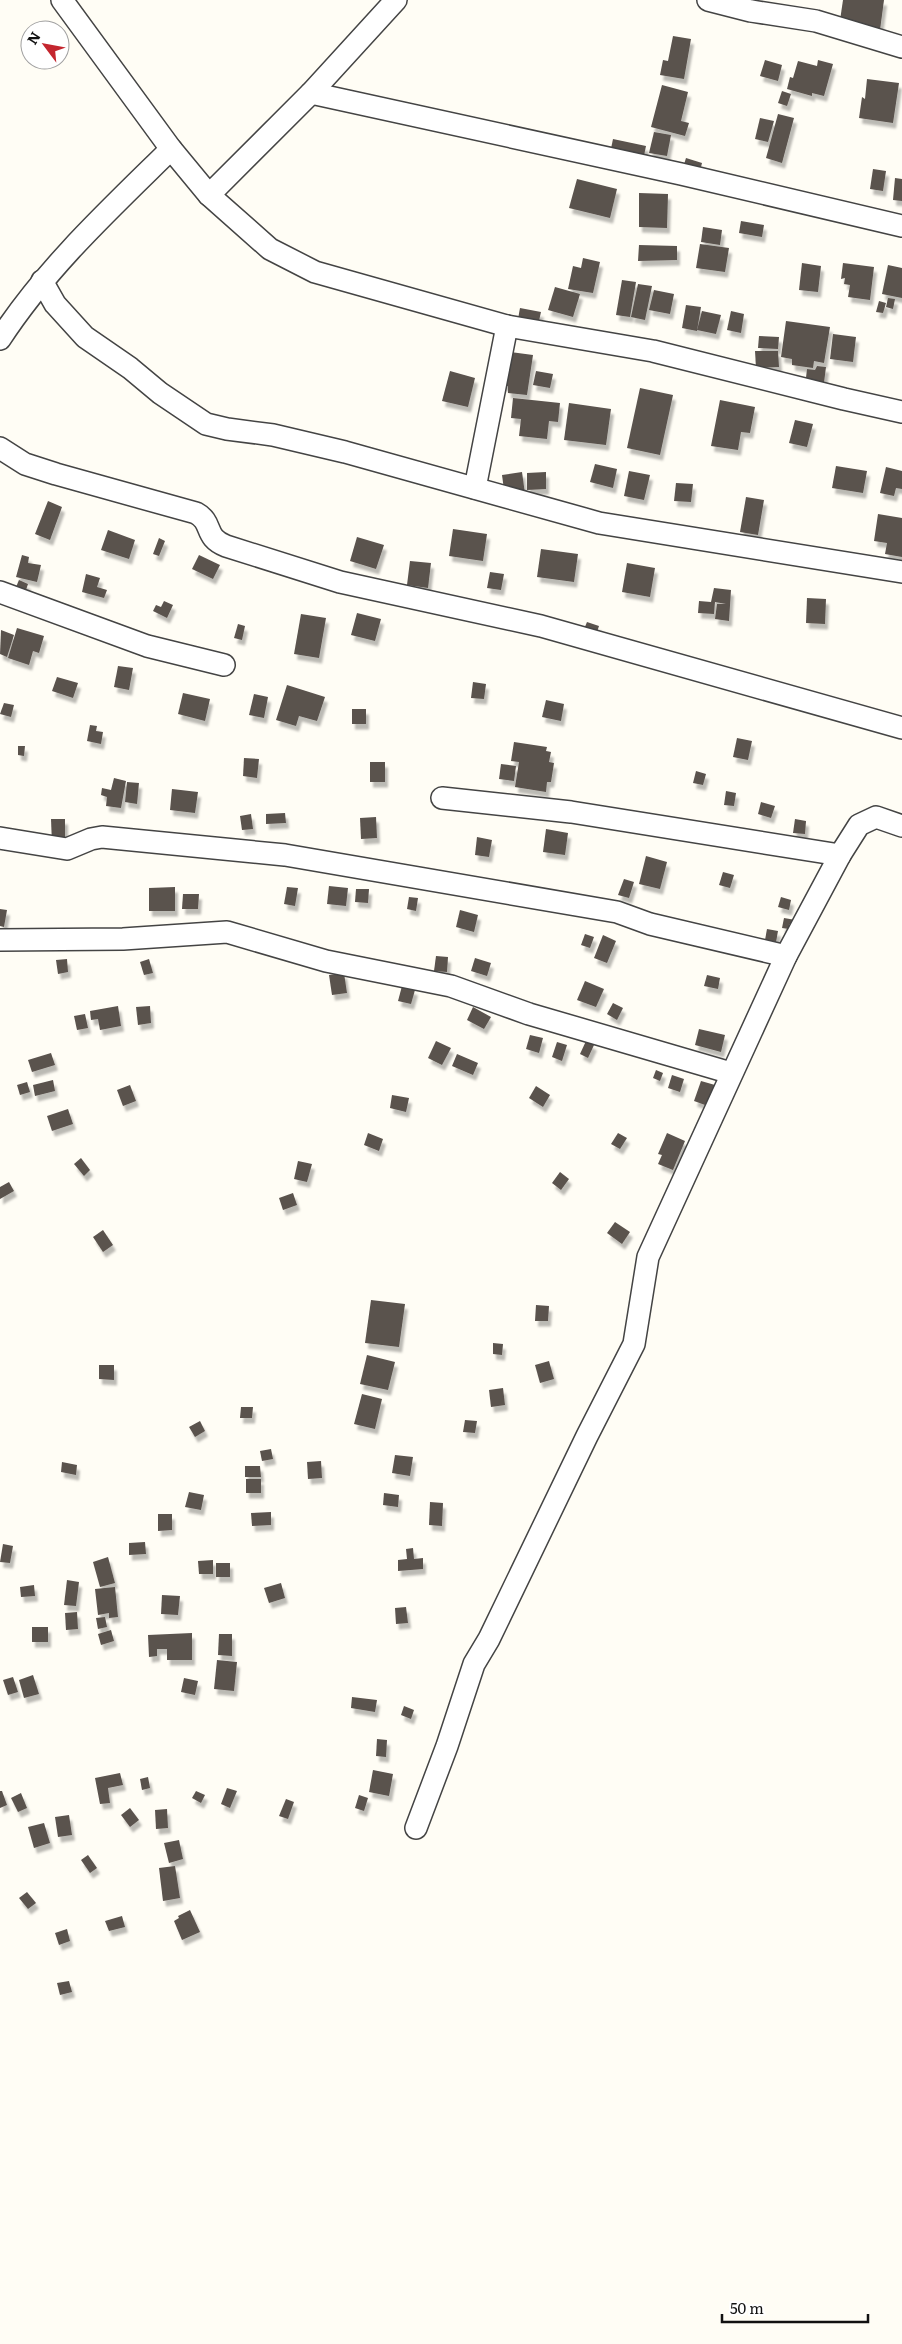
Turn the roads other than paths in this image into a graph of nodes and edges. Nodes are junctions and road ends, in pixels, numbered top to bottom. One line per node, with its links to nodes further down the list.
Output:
1 (62, 0): 6 (street)
2 (396, 0): 5 (street)
3 (708, 0): 4 (street)
4 (902, 47)
5 (311, 93): 7 (street); 8 (street)
6 (171, 149): 7 (street); 9 (street)
7 (209, 195): 10 (street)
8 (902, 226)
9 (42, 280): 11 (street); 14 (street)
10 (507, 326): 12 (street); 14 (street)
11 (0, 339)
12 (902, 412)
13 (0, 448): 18 (street)
14 (475, 488): 15 (street)
15 (902, 572)
16 (0, 592): 17 (street)
17 (224, 665)
18 (902, 728)
19 (442, 798): 22 (street)
20 (902, 826): 22 (street)
21 (0, 838): 24 (street)
22 (840, 855): 24 (street)
23 (0, 940): 25 (street)
24 (786, 956): 25 (street)
25 (731, 1073): 26 (street)
26 (416, 1828)

